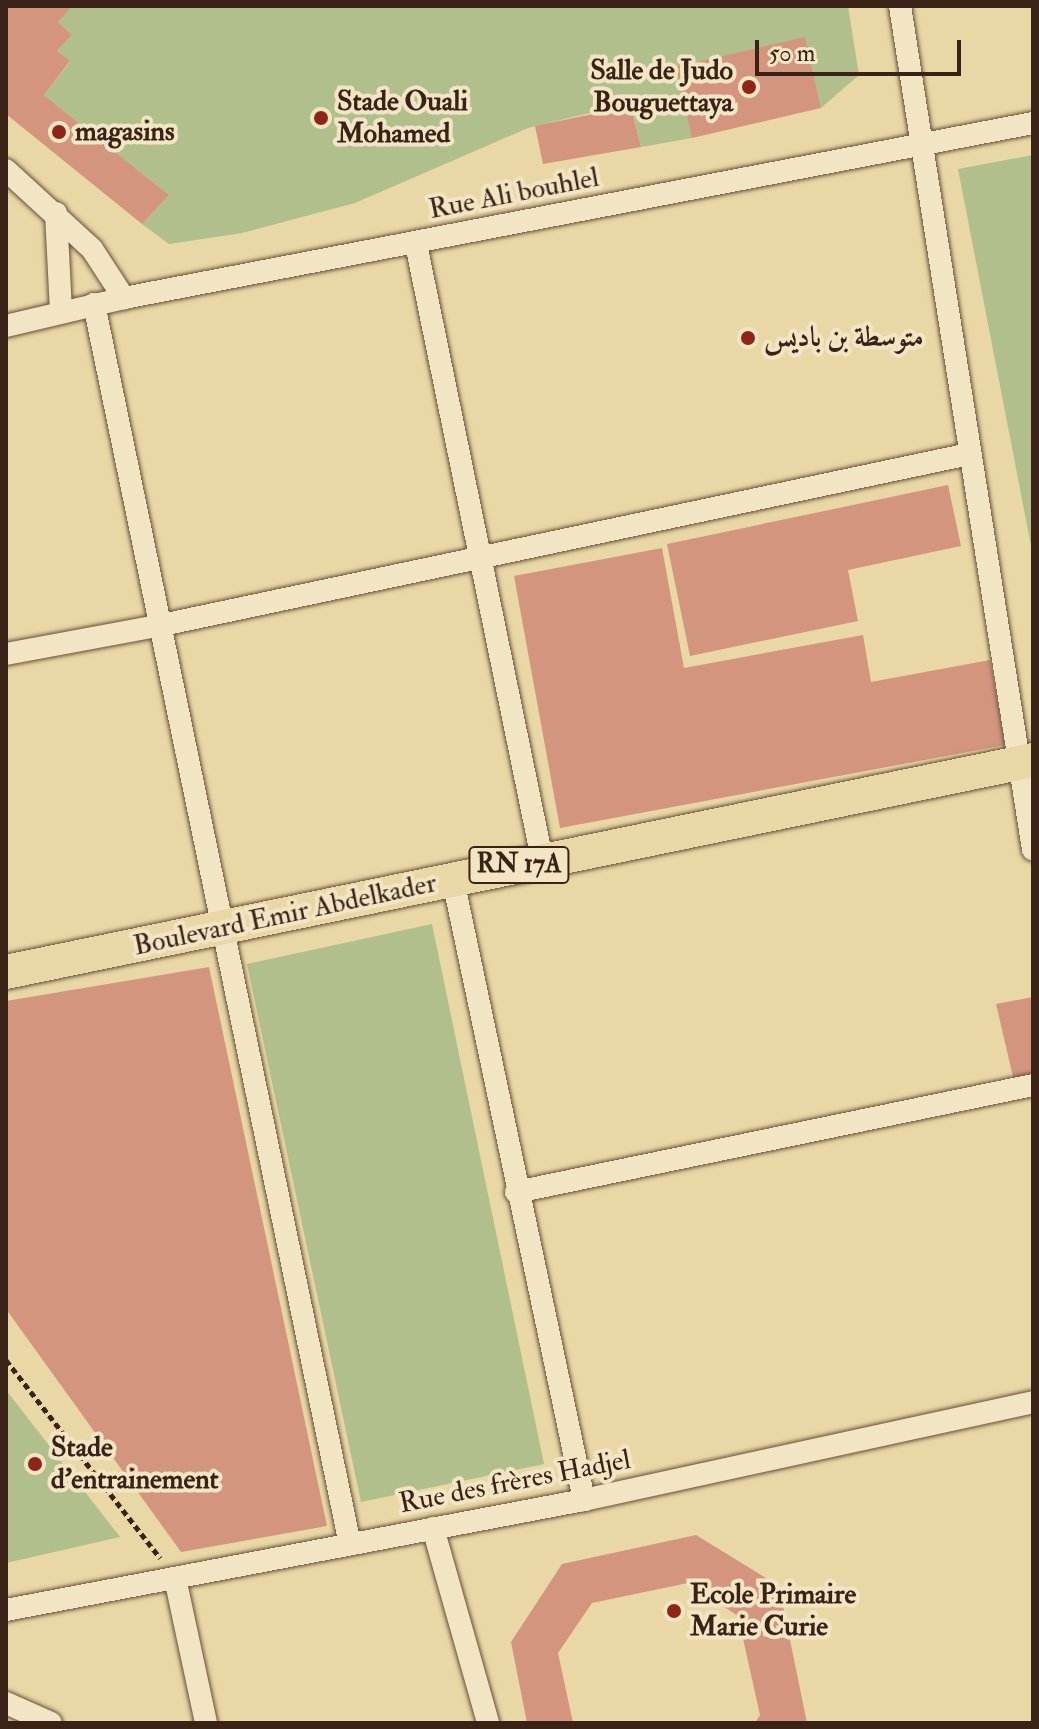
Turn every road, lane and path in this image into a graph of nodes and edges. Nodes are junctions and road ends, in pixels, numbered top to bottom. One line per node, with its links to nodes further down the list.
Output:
1 (900, 6): 3 (street)
2 (1033, 123): 3 (street, Rue Ali bouhlel)
3 (922, 145): 6 (street, Rue Ali bouhlel); 11 (street)
4 (6, 170): 5 (street)
5 (56, 213): 7 (street); 9 (street)
6 (416, 244): 7 (street, Rue Ali bouhlel); 12 (street)
7 (124, 298): 8 (street, Rue Ali bouhlel)
8 (94, 304): 9 (street, Rue Ali bouhlel); 13 (street)
9 (61, 312): 10 (street, Rue Ali bouhlel)
10 (6, 326)
11 (969, 454): 12 (street); 15 (street)
12 (481, 555): 13 (street); 17 (street)
13 (162, 625): 14 (street); 19 (street)
14 (6, 654)
15 (1025, 762): 16 (street); 17 (main road, Boulevard Emir Abdelkader / RN 17A)
16 (1033, 850)
17 (542, 859): 18 (main road, Boulevard Emir Abdelkader / RN 17A)
18 (453, 880): 19 (main road, Boulevard Emir Abdelkader / RN 17A); 22 (street)
19 (222, 929): 20 (main road, Boulevard Emir Abdelkader / RN 17A); 27 (street)
20 (6, 972)
21 (1033, 1085): 22 (street)
22 (516, 1192): 25 (street)
23 (6, 1360): 28 (path)
24 (1033, 1402): 25 (street, Rue des frères Hadjel)
25 (584, 1500): 26 (street, Rue des frères Hadjel)
26 (433, 1528): 27 (street, Rue des frères Hadjel); 33 (street)
27 (350, 1544): 28 (street, Rue des frères Hadjel)
28 (175, 1578): 29 (street, Rue des frères Hadjel); 32 (street)
29 (6, 1610)
30 (6, 1703): 31 (street)
31 (46, 1722)
32 (206, 1723)
33 (488, 1723)

